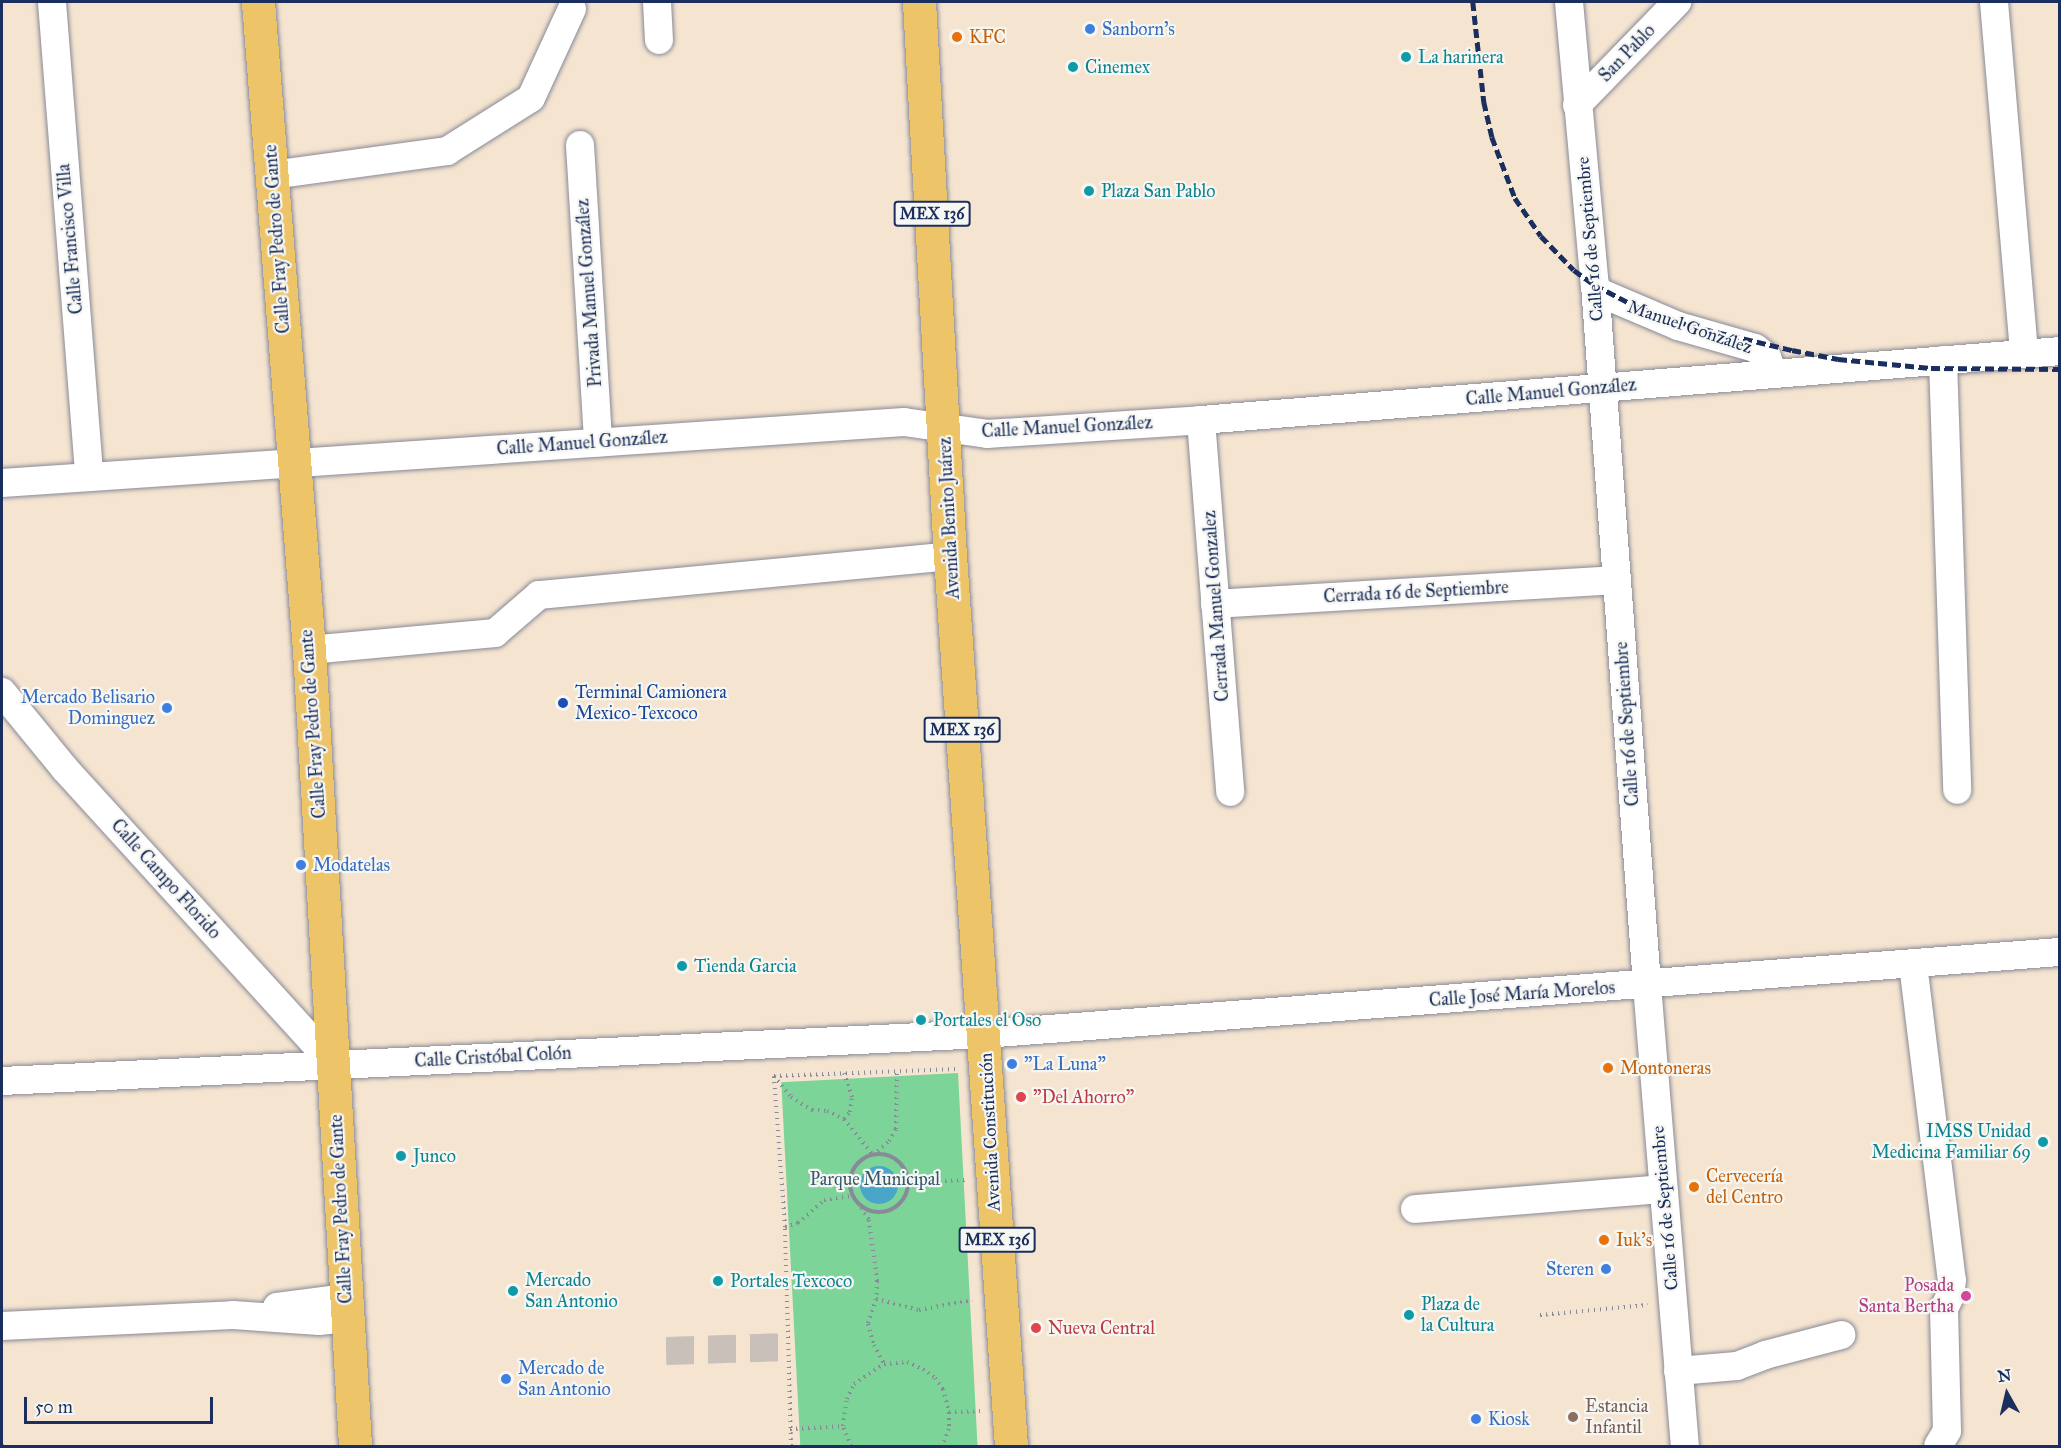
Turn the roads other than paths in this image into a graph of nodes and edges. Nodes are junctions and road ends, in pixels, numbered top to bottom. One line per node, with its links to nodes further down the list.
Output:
1 (52, 2): 23 (street, Calle Francisco Villa)
2 (258, 2): 12 (main road, Calle Fray Pedro de Gante)
3 (657, 2): 9 (street)
4 (919, 2): 20 (main road, Avenida Benito Juárez / MEX 136)
5 (1569, 2): 10 (street, Calle 16 de Septiembre)
6 (1677, 2): 10 (street, San Pablo)
7 (1994, 2): 15 (street)
8 (572, 9): 12 (street)
9 (659, 40)
10 (1577, 105): 13 (street, Calle 16 de Septiembre)
11 (580, 145): 21 (street, Privada Manuel González)
12 (272, 175): 22 (main road, Calle Fray Pedro de Gante)
13 (1596, 291): 17 (street, Manuel González); 18 (street, Calle 16 de Septiembre)
14 (2060, 351): 15 (street, Calle Manuel González)
15 (2024, 354): 16 (street, Calle Manuel González)
16 (1943, 360): 17 (street, Calle Manuel González); 30 (street)
17 (1773, 374): 18 (street, Calle Manuel González)
18 (1602, 387): 19 (street, Calle Manuel González); 26 (street, Calle 16 de Septiembre)
19 (1202, 420): 20 (street, Calle Manuel González); 27 (street, Cerrada Manuel Gonzalez)
20 (943, 426): 21 (street, Calle Manuel González); 25 (main road, Avenida Benito Juárez / MEX 136)
21 (598, 442): 22 (street, Calle Manuel González)
22 (295, 464): 23 (street, Calle Manuel González); 28 (main road, Calle Fray Pedro de Gante)
23 (89, 476): 24 (street, Calle Manuel González)
24 (2, 483)
25 (950, 556): 28 (street); 35 (main road, Avenida Benito Juárez / MEX 136)
26 (1616, 580): 27 (street, Cerrada 16 de Septiembre); 34 (street, Calle 16 de Septiembre)
27 (1215, 604): 31 (street, Cerrada Manuel Gonzalez)
28 (309, 650): 36 (main road, Calle Fray Pedro de Gante)
29 (2, 692): 36 (street, Calle Campo Florido)
30 (1957, 790)
31 (1230, 792)
32 (2060, 952): 33 (street, Calle José María Morelos)
33 (1913, 964): 34 (street, Calle José María Morelos); 47 (street)
34 (1647, 985): 35 (street, Calle José María Morelos); 38 (street, Calle 16 de Septiembre)
35 (984, 1034): 36 (street, Calle Cristóbal Colón); 45 (main road, Avenida Constitución / MEX 136)
36 (333, 1064): 37 (street, Calle Cristóbal Colón); 40 (main road, Calle Fray Pedro de Gante)
37 (2, 1081)
38 (1663, 1189): 39 (street); 43 (street, Calle 16 de Septiembre)
39 (1415, 1209)
40 (346, 1308): 41 (street); 44 (main road, Calle Fray Pedro de Gante)
41 (2, 1326)
42 (1841, 1335): 43 (street)
43 (1678, 1371): 46 (street, Calle 16 de Septiembre)
44 (355, 1446)
45 (1011, 1446)
46 (1684, 1446)
47 (1938, 1446)

